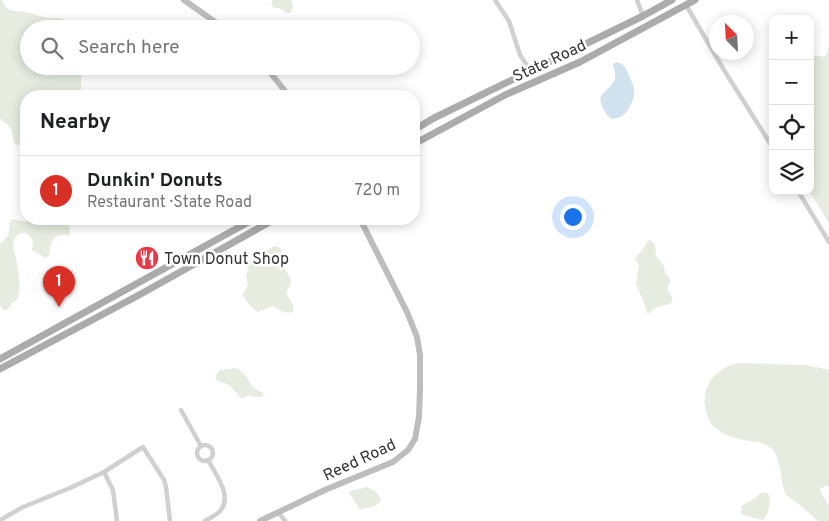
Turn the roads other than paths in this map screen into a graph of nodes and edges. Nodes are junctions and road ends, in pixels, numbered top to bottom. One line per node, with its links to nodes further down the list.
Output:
1 (184, 0): 8 (street)
2 (495, 0): 9 (street)
3 (637, 0): 7 (street)
4 (672, 0): 7 (main road, State Road)
5 (695, 0): 6 (main road, State Road)
6 (686, 5): 13 (main road, State Road); 16 (street)
7 (643, 16): 9 (main road, State Road)
8 (212, 20)
9 (531, 71): 11 (main road, State Road)
10 (272, 75): 12 (street)
11 (501, 86): 13 (street); 14 (main road, State Road)
12 (284, 90)
13 (505, 95): 15 (main road, State Road)
14 (420, 126)
15 (420, 141)
16 (769, 142)
17 (800, 195): 21 (street)
18 (243, 225): 22 (main road)
19 (264, 225): 23 (main road)
20 (363, 225): 28 (street, Reed Road)
21 (829, 242)
22 (0, 359)
23 (0, 369)
24 (181, 410): 25 (street)
25 (201, 446): 26 (street); 26 (street)
26 (208, 460): 32 (street)
27 (104, 472): 29 (street); 30 (street); 31 (street)
28 (278, 512): 33 (street, Reed Road); 34 (street)
29 (0, 520)
30 (117, 521)
31 (170, 521)
32 (205, 521)
33 (260, 521)
34 (284, 521)

